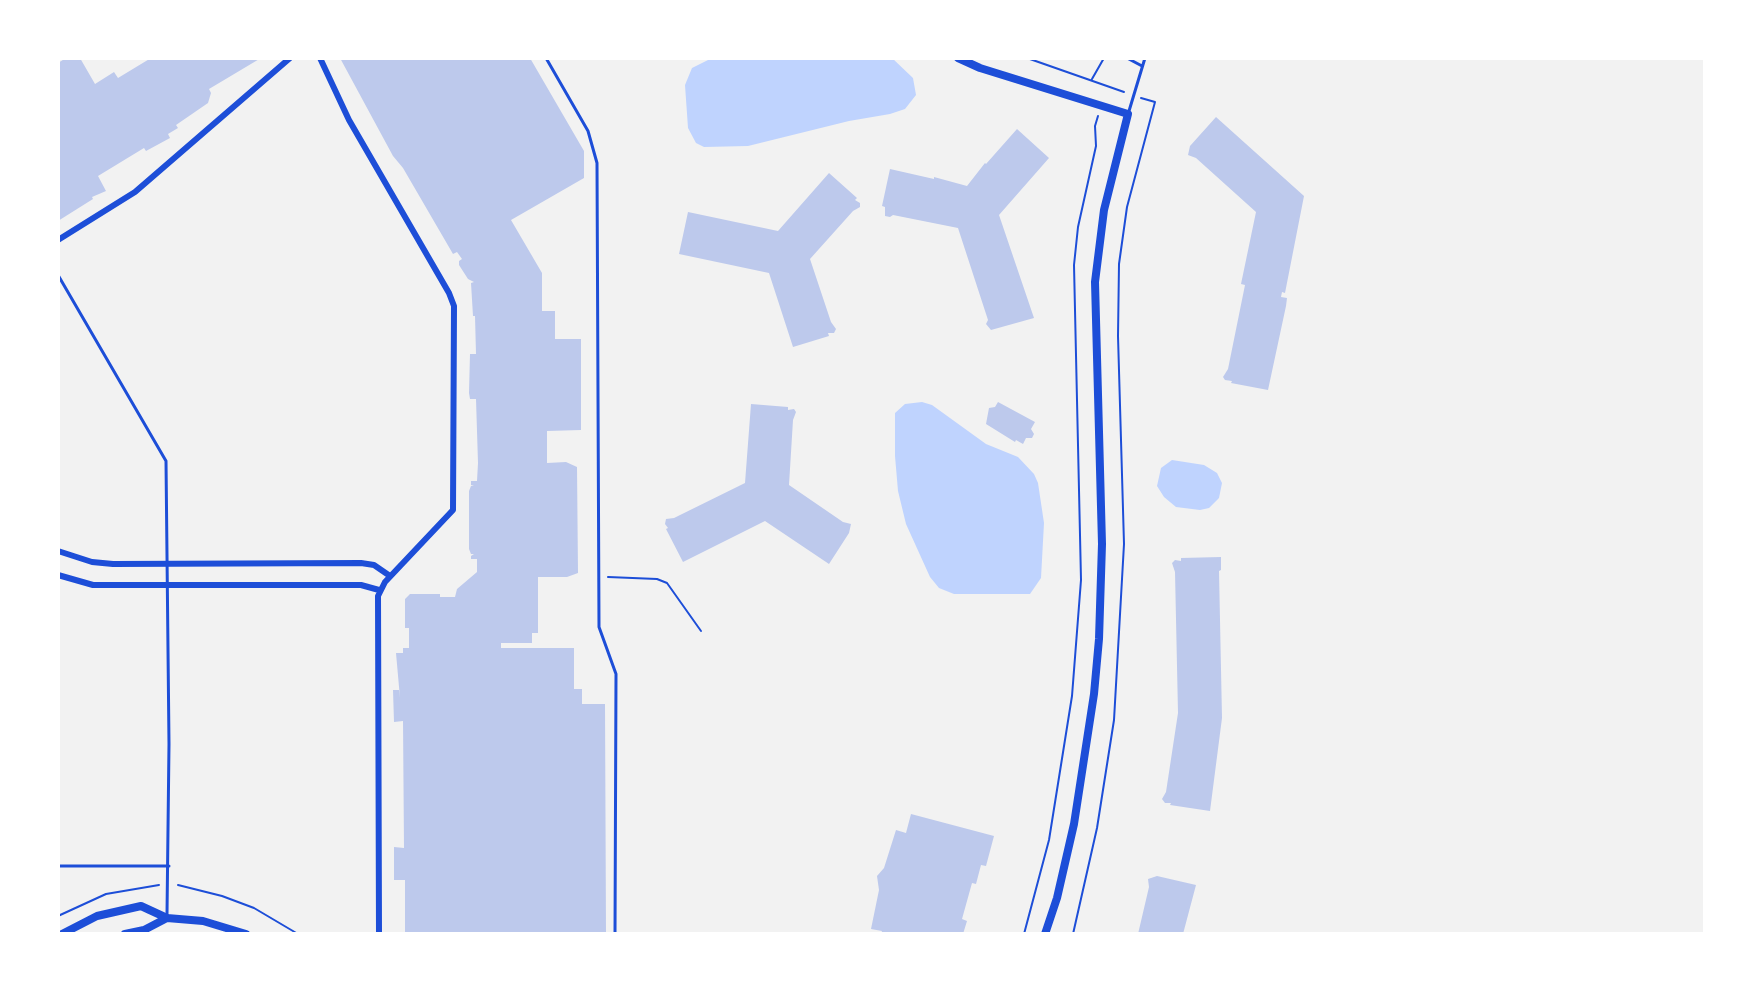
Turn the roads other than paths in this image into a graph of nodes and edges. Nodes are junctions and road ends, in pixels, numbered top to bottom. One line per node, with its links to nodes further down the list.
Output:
1 (290, 58): 9 (street)
2 (320, 58): 14 (street)
3 (546, 58): 24 (lane)
4 (958, 58): 8 (street)
5 (1127, 58): 7 (lane)
6 (1145, 58): 7 (lane)
7 (1142, 66): 8 (lane)
8 (1128, 114): 25 (street)
9 (58, 240)
10 (58, 275): 12 (lane)
11 (58, 551): 12 (street)
12 (168, 564): 14 (street); 15 (lane)
13 (58, 575): 15 (street)
14 (390, 576): 16 (street)
15 (169, 585): 16 (street); 18 (lane)
16 (379, 590): 23 (street)
17 (58, 866): 18 (lane)
18 (169, 866): 19 (lane)
19 (167, 918): 20 (street); 21 (street); 22 (street)
20 (62, 934)
21 (125, 934)
22 (246, 934)
23 (379, 934)
24 (615, 934)
25 (1045, 934)

